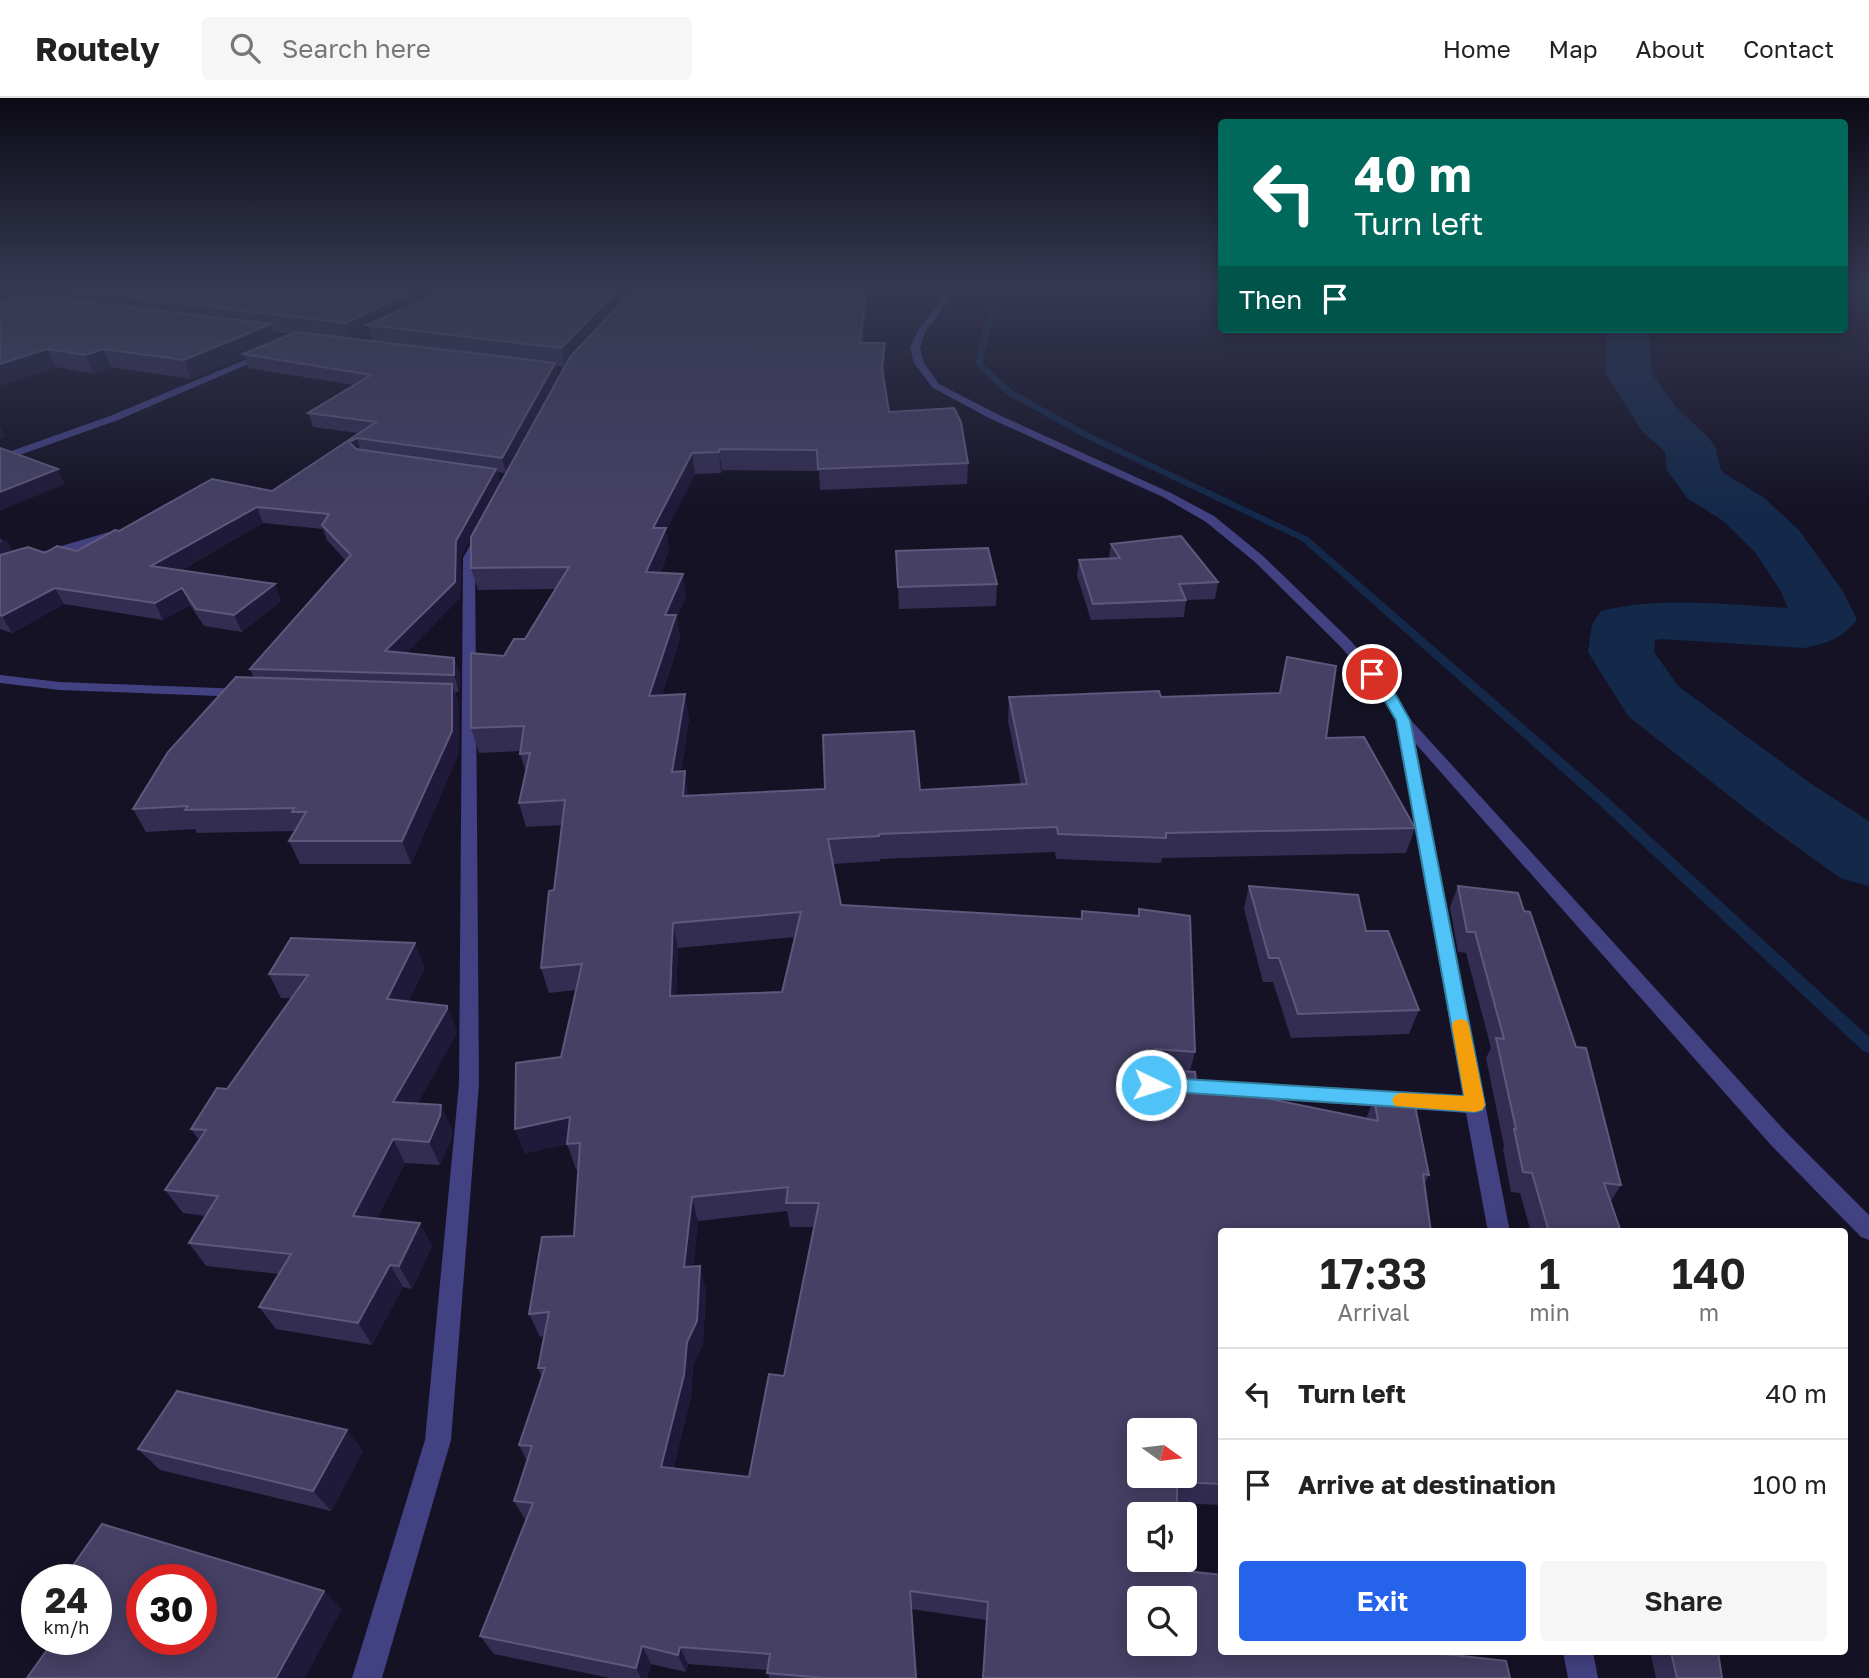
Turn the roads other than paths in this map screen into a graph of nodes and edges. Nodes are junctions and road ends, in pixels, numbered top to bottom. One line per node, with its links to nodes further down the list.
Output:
1 (248, 362): 3 (street)
2 (919, 362): 9 (street)
3 (0, 459)
4 (493, 513): 15 (street)
5 (134, 527): 6 (street)
6 (0, 568)
7 (0, 679): 8 (street)
8 (265, 694)
9 (1403, 720): 11 (street); 13 (street)
10 (1218, 1089): 11 (street)
11 (1475, 1105): 12 (street)
12 (1498, 1228)
13 (1869, 1230)
14 (1579, 1655): 16 (street)
15 (366, 1678)
16 (1583, 1678)

